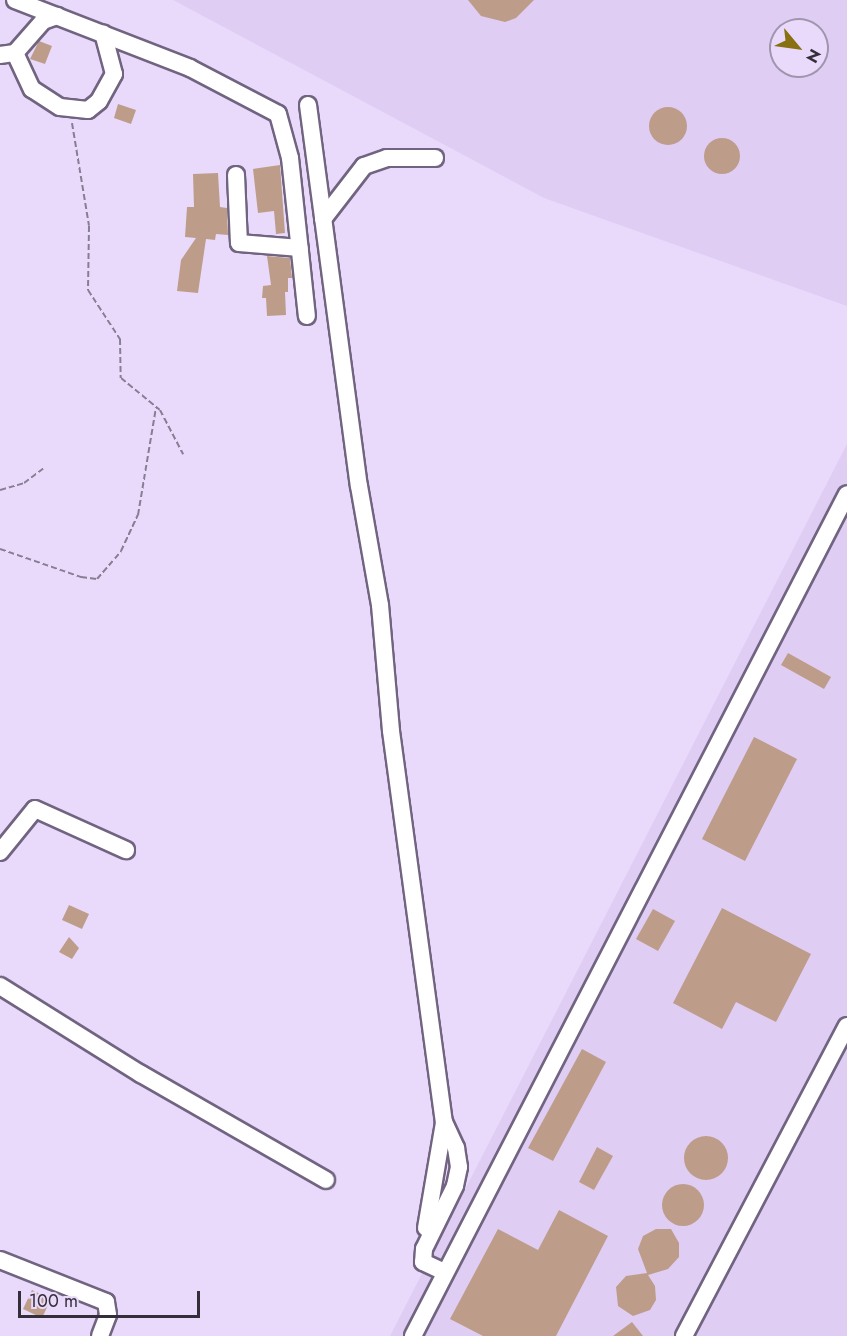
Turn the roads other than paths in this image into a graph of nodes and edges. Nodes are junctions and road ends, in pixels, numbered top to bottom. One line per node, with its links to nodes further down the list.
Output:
1 (15, 0): 2 (street)
2 (57, 16): 3 (street); 4 (street)
3 (103, 33): 4 (street); 9 (street)
4 (8, 54)
5 (308, 105): 8 (street)
6 (435, 158): 8 (street)
7 (236, 175): 9 (street)
8 (323, 219): 18 (street)
9 (300, 248): 10 (street)
10 (307, 316)
11 (847, 494): 18 (street)
12 (126, 850): 13 (street)
13 (0, 852)
14 (0, 986): 16 (street)
15 (847, 1026): 21 (street)
16 (326, 1180)
17 (0, 1260): 19 (street)
18 (444, 1272): 20 (street)
19 (100, 1336)
20 (413, 1336)
21 (684, 1336)

